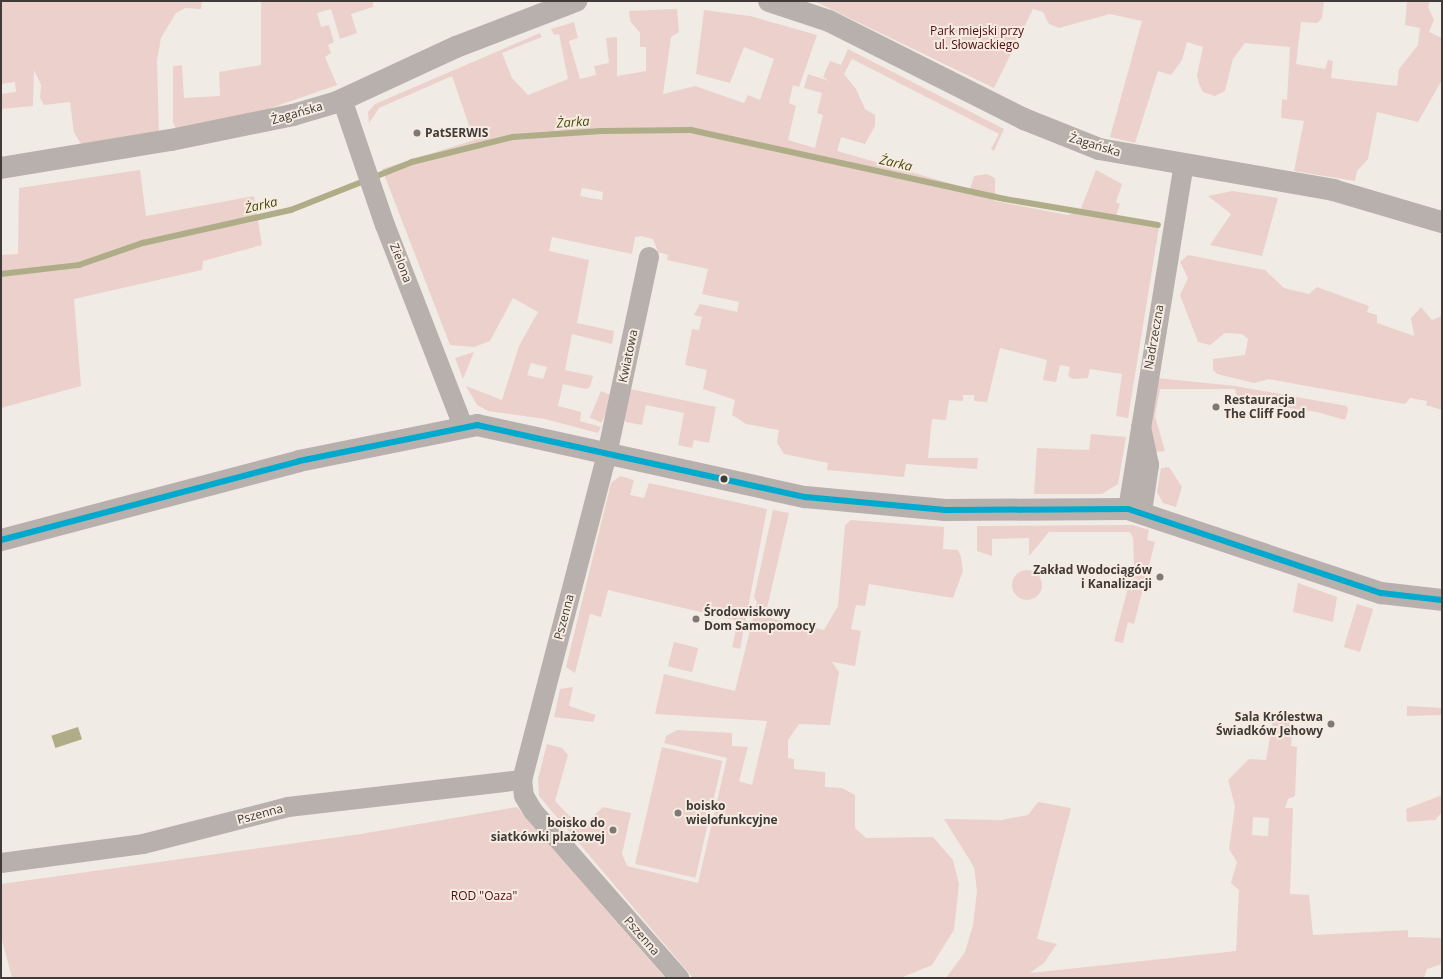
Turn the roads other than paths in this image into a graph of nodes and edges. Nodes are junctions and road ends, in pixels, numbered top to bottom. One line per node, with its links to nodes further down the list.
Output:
1 (576, 1): 3 (street, Żagańska)
2 (769, 1): 4 (street, Żagańska)
3 (342, 99): 5 (street, Żagańska); 8 (street, Zielona)
4 (1184, 165): 6 (street, Żagańska); 10 (street, Nadrzeczna)
5 (1, 168)
6 (1440, 218)
7 (649, 257): 9 (street, Kwiatowa)
8 (463, 426): 9 (street); 11 (street)
9 (607, 454): 10 (street); 13 (street, Pszenna)
10 (1135, 510): 12 (street)
11 (1, 540)
12 (1442, 600)
13 (522, 780): 14 (street, Pszenna); 15 (street, Pszenna)
14 (1, 863)
15 (679, 978)

